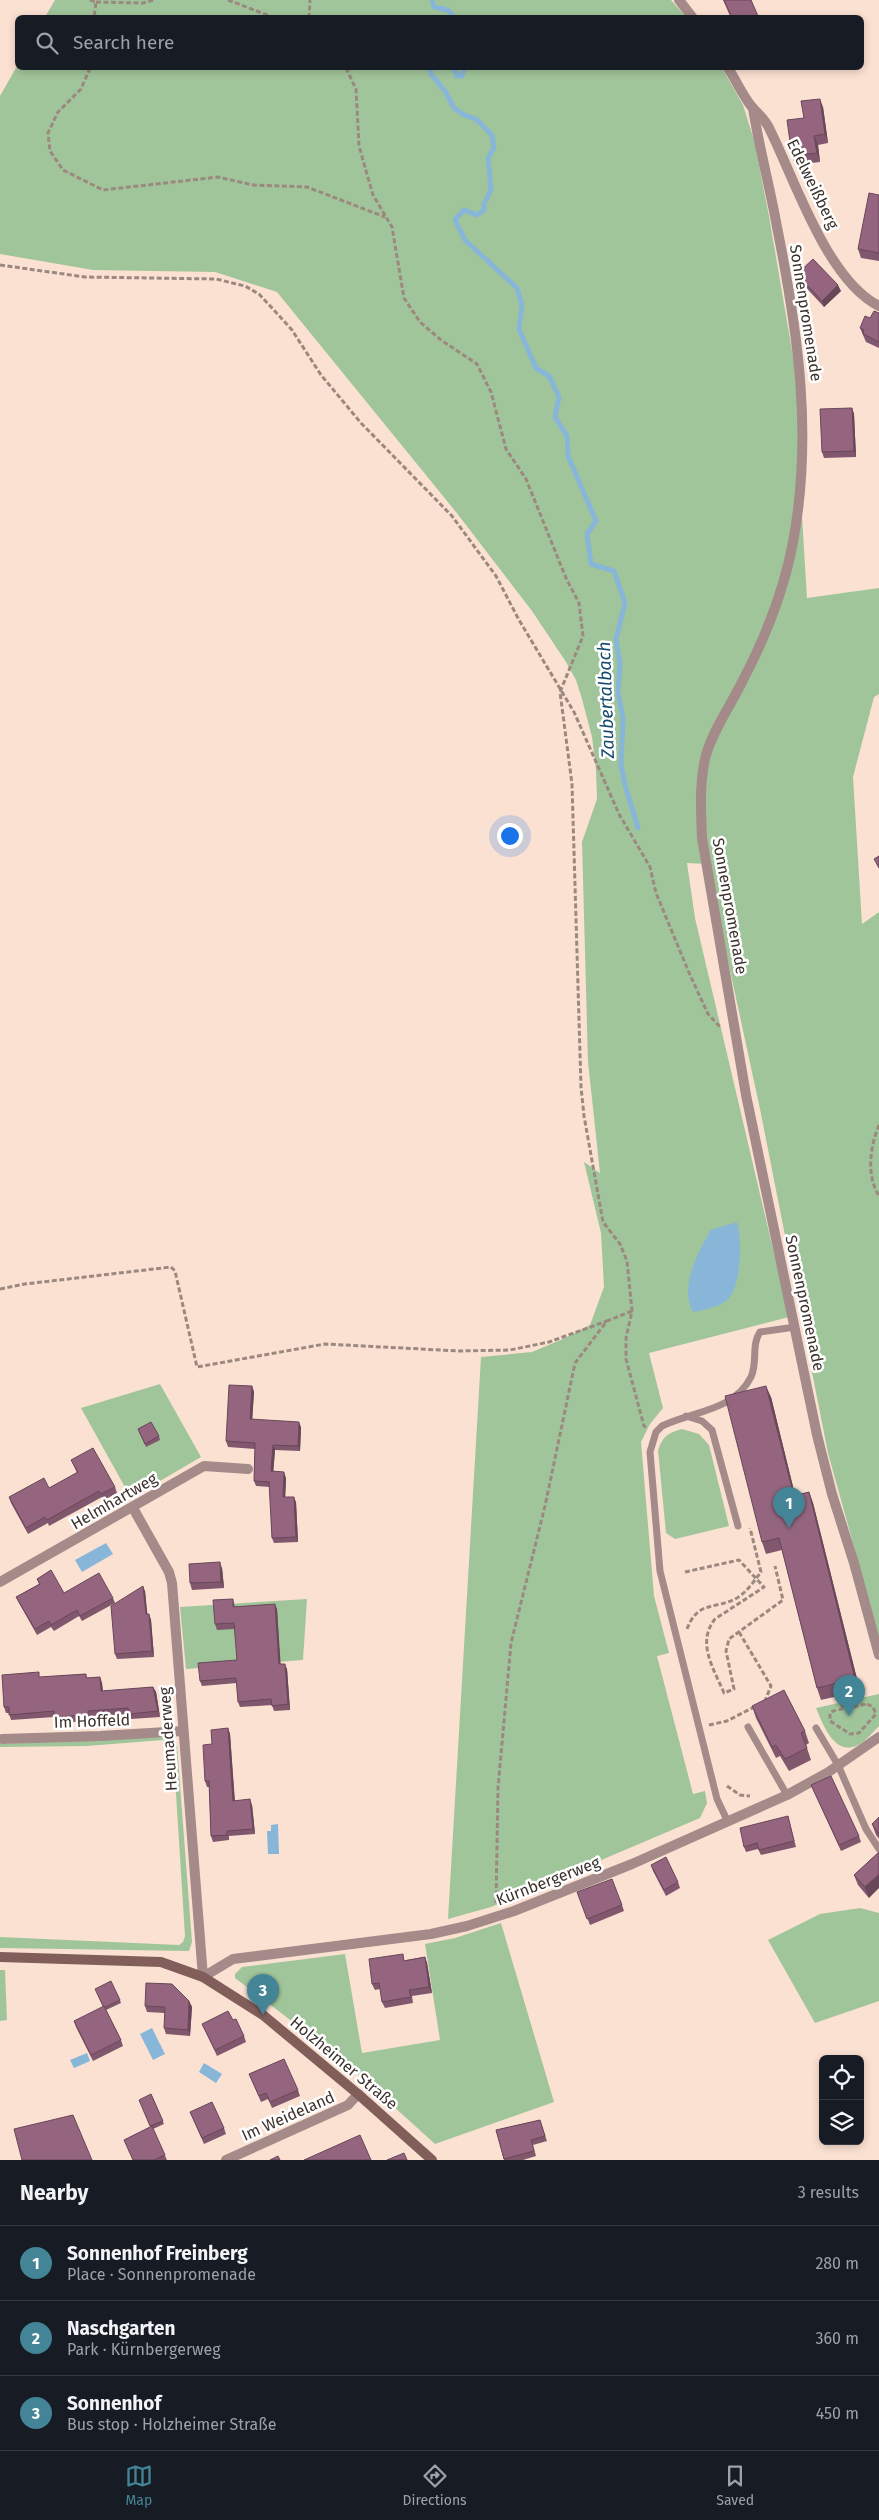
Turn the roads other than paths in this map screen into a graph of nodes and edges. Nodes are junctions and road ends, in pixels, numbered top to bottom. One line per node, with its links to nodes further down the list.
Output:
1 (679, 0): 2 (street)
2 (691, 15)
3 (729, 70): 4 (street, Edelweißberg)
4 (753, 108): 5 (street, Edelweißberg); 6 (street, Sonnenpromenade)
5 (879, 306)
6 (795, 1326): 7 (lane); 12 (street, Sonnenpromenade)
7 (686, 1416): 10 (lane); 20 (lane)
8 (248, 1468): 9 (street, Helmhartweg)
9 (133, 1508): 11 (street, Helmhartweg); 15 (street, Heumaderweg)
10 (738, 1526)
11 (0, 1582)
12 (879, 1655)
13 (748, 1727): 19 (lane)
14 (816, 1728): 18 (lane)
15 (183, 1731): 17 (street, Im Hoffeld); 23 (street, Heumaderweg)
16 (879, 1736): 18 (street, Kürnbergerweg)
17 (2, 1739)
18 (838, 1765): 19 (street, Kürnbergerweg); 21 (lane)
19 (787, 1795): 20 (street, Kürnbergerweg)
20 (727, 1820): 23 (street, Kürnbergerweg)
21 (879, 1849)
22 (0, 1957): 23 (street, Holzheimer Straße)
23 (202, 1977): 24 (street, Holzheimer Straße)
24 (358, 2094): 25 (street, Im Weideland); 26 (street, Holzheimer Straße)
25 (226, 2160)
26 (432, 2160)

